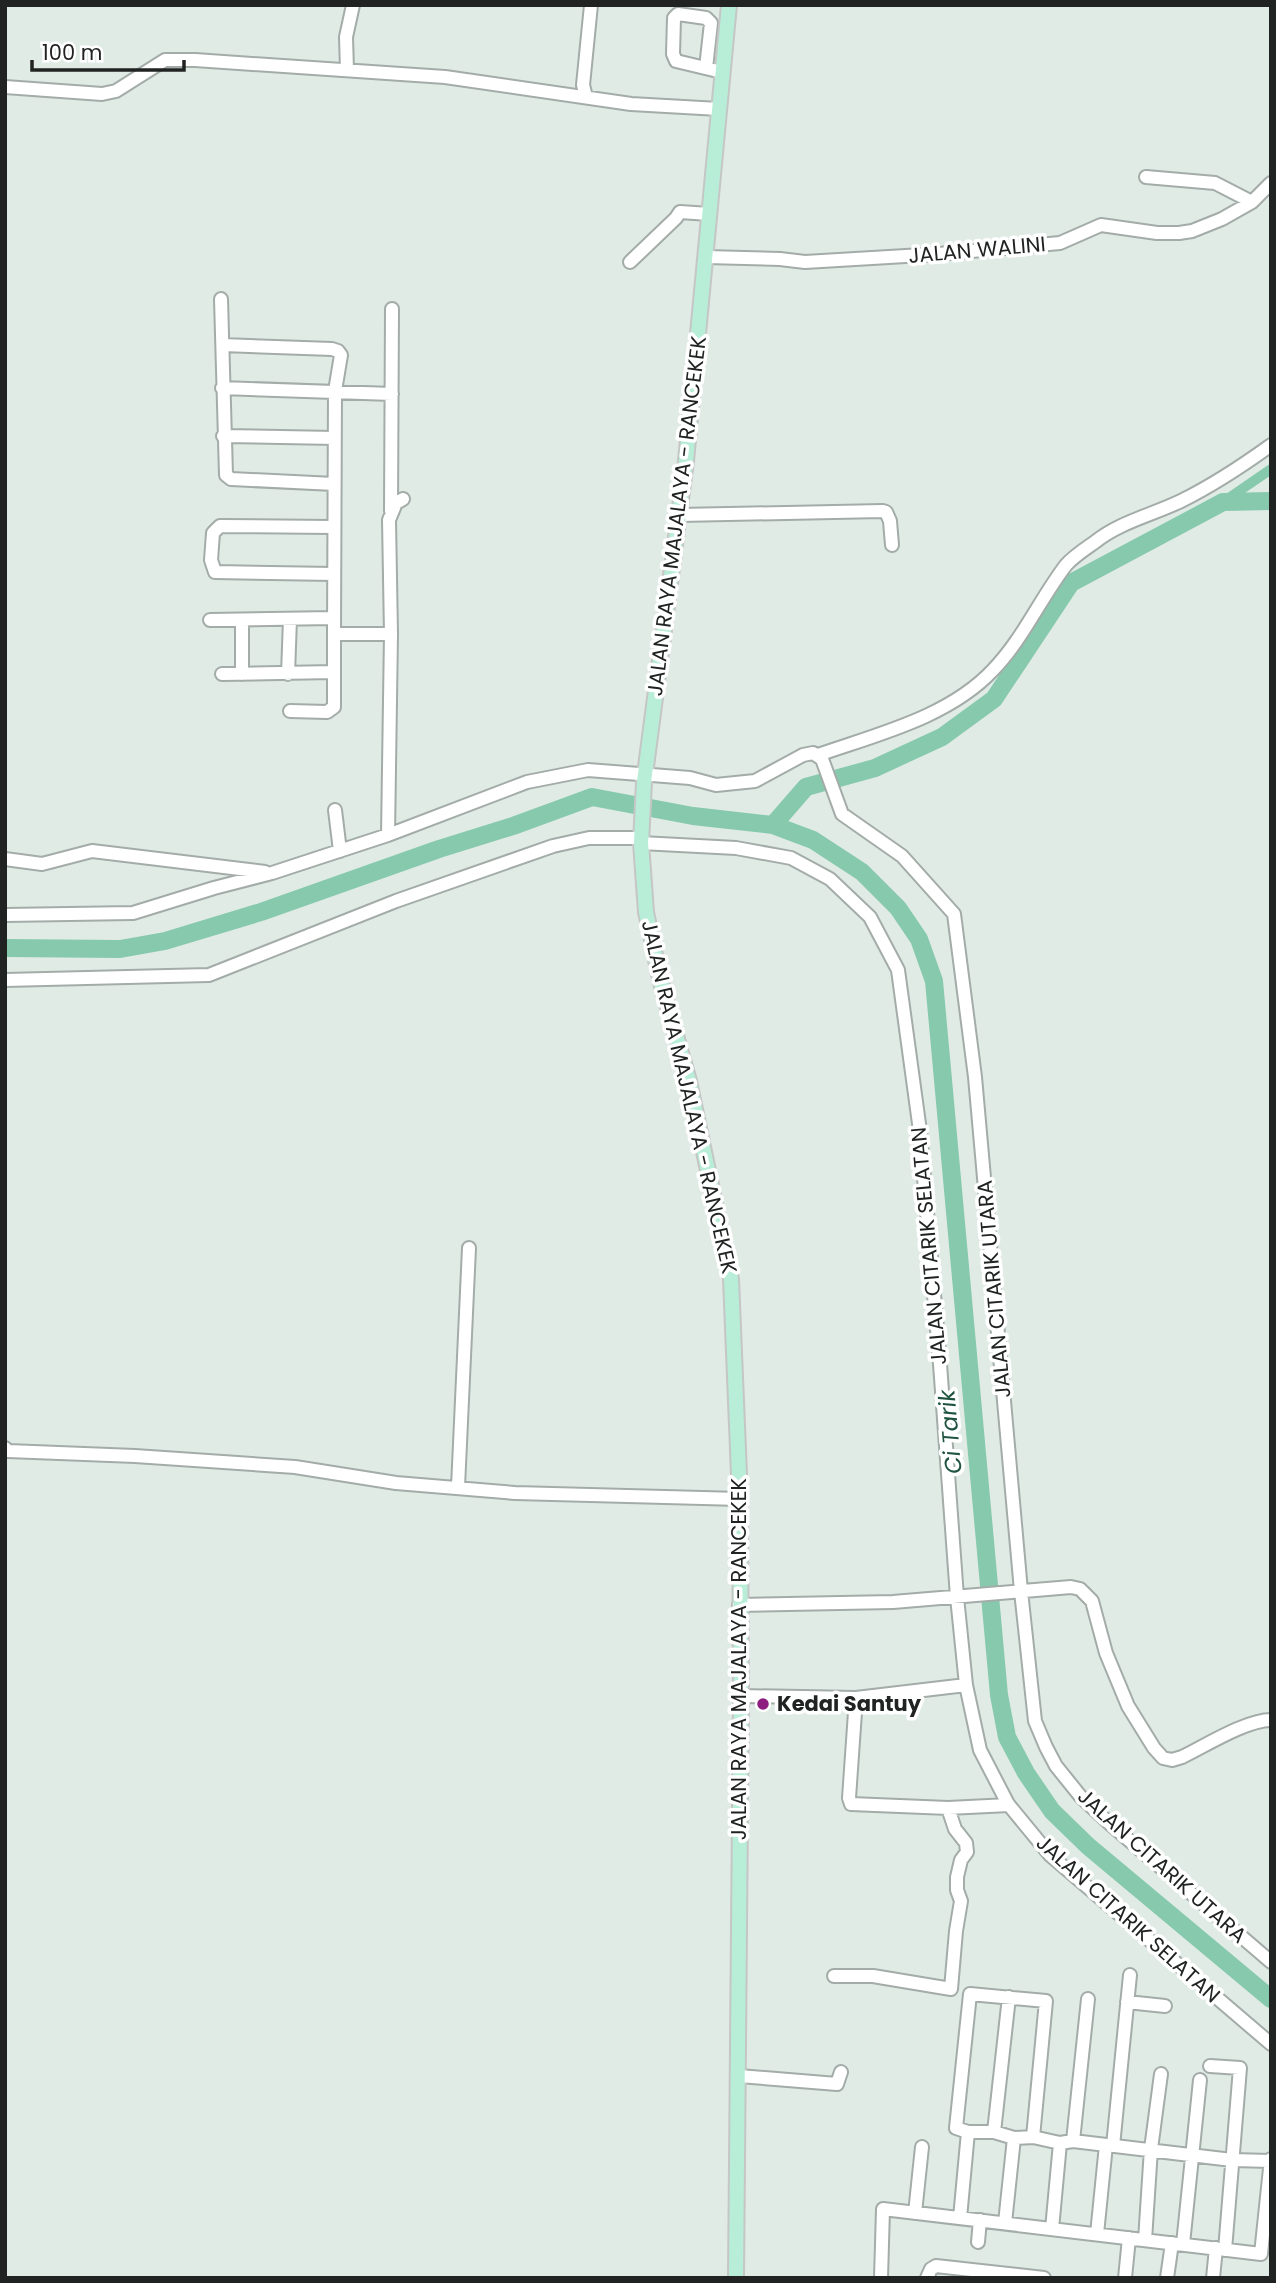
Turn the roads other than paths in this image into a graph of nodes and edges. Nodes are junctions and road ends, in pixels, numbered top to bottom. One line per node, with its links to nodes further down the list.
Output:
1 (353, 5): 5 (street)
2 (591, 5): 8 (street)
3 (729, 5): 6 (main road, JALAN RAYA MAJALAYA - RANCEKEK)
4 (706, 68): 4 (street); 6 (street)
5 (347, 71): 7 (street); 8 (street)
6 (722, 72): 9 (main road, JALAN RAYA MAJALAYA - RANCEKEK)
7 (5, 87)
8 (586, 97): 9 (street)
9 (719, 109): 13 (main road, JALAN RAYA MAJALAYA - RANCEKEK)
10 (1146, 177): 12 (street)
11 (1271, 183): 12 (street, JALAN WALINI)
12 (1252, 202): 14 (street, JALAN WALINI)
13 (709, 214): 14 (main road, JALAN RAYA MAJALAYA - RANCEKEK); 15 (street)
14 (706, 257): 28 (main road, JALAN RAYA MAJALAYA - RANCEKEK)
15 (630, 262)
16 (221, 299): 18 (street)
17 (392, 309): 21 (street)
18 (223, 345): 19 (street); 20 (street)
19 (222, 388): 20 (street); 22 (street)
20 (335, 391): 21 (street); 23 (street)
21 (392, 394): 27 (street)
22 (223, 436): 23 (street); 25 (street)
23 (335, 438): 25 (street)
24 (1271, 445): 43 (street)
25 (334, 484): 29 (street)
26 (403, 499): 27 (street)
27 (391, 511): 37 (street)
28 (680, 515): 30 (street); 44 (main road, JALAN RAYA MAJALAYA - RANCEKEK)
29 (333, 527): 31 (street); 31 (street)
30 (892, 545)
31 (334, 574): 32 (street)
32 (333, 618): 33 (street); 36 (street)
33 (290, 619): 35 (street); 41 (street)
34 (210, 620): 35 (street)
35 (242, 620): 40 (street)
36 (334, 634): 37 (street); 38 (street)
37 (391, 634): 46 (street)
38 (333, 672): 41 (street); 42 (street)
39 (222, 674): 40 (street)
40 (242, 674): 41 (street)
41 (288, 674)
42 (290, 711)
43 (820, 757): 44 (street); 57 (street, JALAN CITARIK UTARA)
44 (644, 777): 46 (street); 47 (main road, JALAN RAYA MAJALAYA - RANCEKEK)
45 (335, 810): 48 (street)
46 (388, 835): 48 (street)
47 (641, 840): 52 (street, JALAN CITARIK SELATAN); 56 (main road, JALAN RAYA MAJALAYA - RANCEKEK); 58 (street, JALAN CITARIK SELATAN)
48 (340, 851): 50 (street)
49 (5, 859): 50 (street)
50 (272, 873): 51 (street)
51 (5, 915)
52 (5, 979)
53 (468, 1248): 55 (street)
54 (5, 1448): 55 (street)
55 (458, 1487): 56 (street)
56 (740, 1499): 59 (main road, JALAN RAYA MAJALAYA - RANCEKEK)
57 (1019, 1591): 58 (street); 63 (street); 66 (street, JALAN CITARIK UTARA)
58 (960, 1597): 59 (street); 60 (street, JALAN CITARIK SELATAN)
59 (739, 1605): 61 (main road, JALAN RAYA MAJALAYA - RANCEKEK)
60 (966, 1685): 62 (street); 64 (street, JALAN CITARIK SELATAN)
61 (741, 1696): 62 (street); 77 (main road, JALAN RAYA MAJALAYA - RANCEKEK)
62 (856, 1699): 65 (street)
63 (1271, 1720)
64 (1009, 1805): 65 (street); 73 (street, JALAN CITARIK SELATAN)
65 (948, 1808): 68 (street)
66 (1271, 1962)
67 (1130, 1975): 71 (street)
68 (834, 1976)
69 (1009, 1997): 79 (street); 80 (street); 81 (street)
70 (1088, 1999): 83 (street)
71 (1127, 2002): 72 (street); 84 (street)
72 (1166, 2006)
73 (1271, 2044)
74 (1210, 2066): 88 (street)
75 (841, 2072): 77 (street)
76 (1161, 2074): 86 (street)
77 (738, 2076): 102 (main road, JALAN RAYA MAJALAYA - RANCEKEK)
78 (1200, 2080): 87 (street)
79 (968, 2132): 80 (street); 92 (street)
80 (994, 2132): 82 (street)
81 (1033, 2137): 82 (street); 83 (street)
82 (1014, 2138): 94 (street)
83 (1067, 2142): 84 (street); 95 (street)
84 (1110, 2146): 86 (street); 96 (street)
85 (922, 2147): 91 (street)
86 (1151, 2149): 87 (street); 98 (street)
87 (1192, 2154): 88 (street); 100 (street)
88 (1232, 2160): 89 (street); 101 (street)
89 (1271, 2160): 90 (street)
90 (1268, 2202): 101 (street)
91 (915, 2213): 92 (street); 103 (street)
92 (960, 2218): 93 (street)
93 (980, 2220): 94 (street); 99 (street)
94 (1005, 2223): 95 (street)
95 (1052, 2229): 96 (street)
96 (1097, 2234): 97 (street)
97 (1129, 2238): 98 (street); 106 (street)
98 (1145, 2240): 100 (street)
99 (978, 2242)
100 (1177, 2244): 101 (street); 107 (street)
101 (1221, 2249): 108 (street)
102 (736, 2278)
103 (881, 2278)
104 (927, 2278): 105 (street)
105 (1044, 2278)
106 (1125, 2278)
107 (1167, 2278)
108 (1213, 2278)

